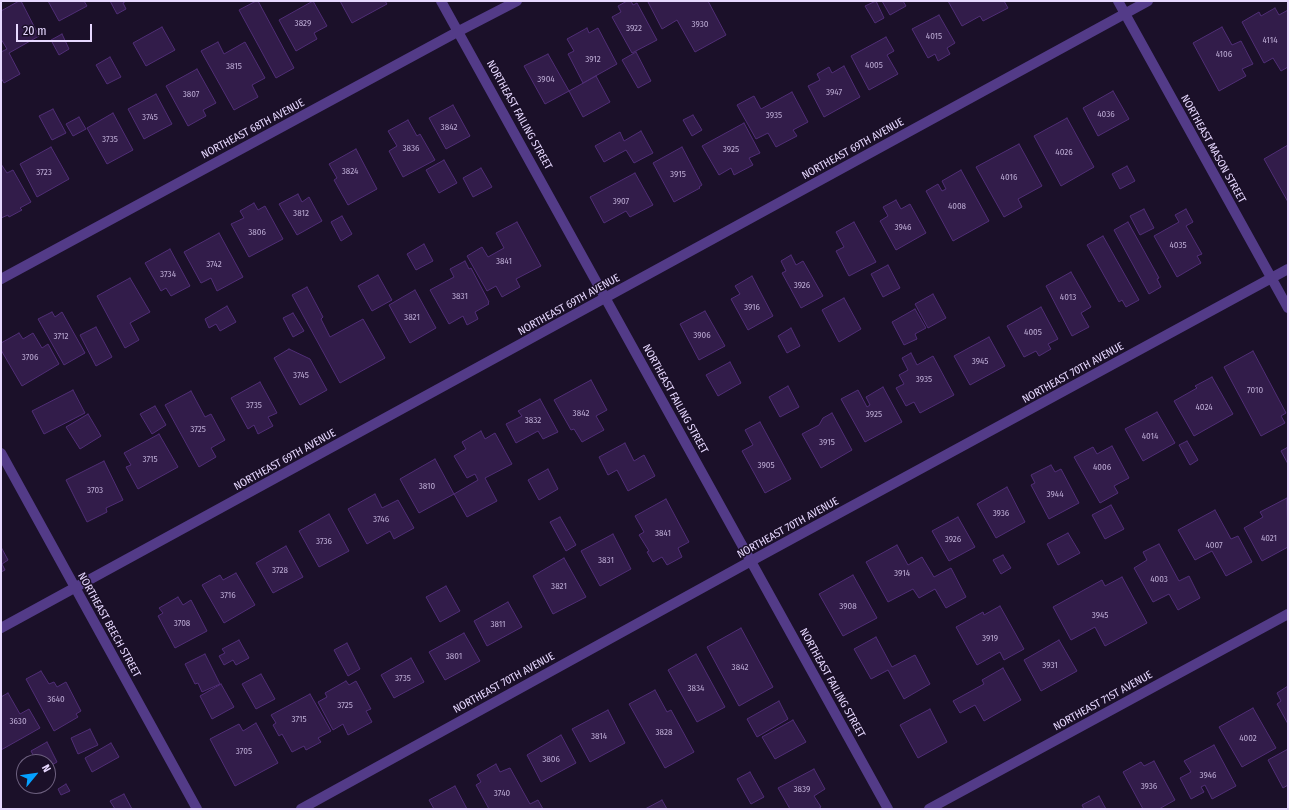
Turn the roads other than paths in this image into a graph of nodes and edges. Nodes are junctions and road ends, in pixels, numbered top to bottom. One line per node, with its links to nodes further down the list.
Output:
1 (441, 1): 6 (street, NORTHEAST FAILING STREET)
2 (517, 1): 6 (street, NORTHEAST 68TH AVENUE)
3 (1118, 1): 5 (street, NORTHEAST MASON STREET)
4 (1148, 1): 5 (street, NORTHEAST 69TH AVENUE)
5 (1125, 14): 8 (street, NORTHEAST MASON STREET); 10 (street, NORTHEAST 69TH AVENUE)
6 (458, 32): 9 (street, NORTHEAST 68TH AVENUE); 10 (street, NORTHEAST FAILING STREET)
7 (1288, 269): 8 (street, NORTHEAST 70TH AVENUE)
8 (1271, 278): 11 (street, NORTHEAST MASON STREET); 13 (street, NORTHEAST 70TH AVENUE)
9 (1, 280)
10 (606, 298): 13 (street, NORTHEAST FAILING STREET); 14 (street, NORTHEAST 69TH AVENUE)
11 (1288, 308)
12 (1, 453): 14 (street, NORTHEAST BEECH STREET)
13 (751, 562): 18 (street, NORTHEAST 70TH AVENUE); 19 (street, NORTHEAST FAILING STREET)
14 (74, 588): 16 (street, NORTHEAST 69TH AVENUE); 17 (street, NORTHEAST BEECH STREET)
15 (1288, 614): 20 (street, NORTHEAST 71ST AVENUE)
16 (1, 628)
17 (197, 809)
18 (301, 809)
19 (888, 809)
20 (929, 809)

